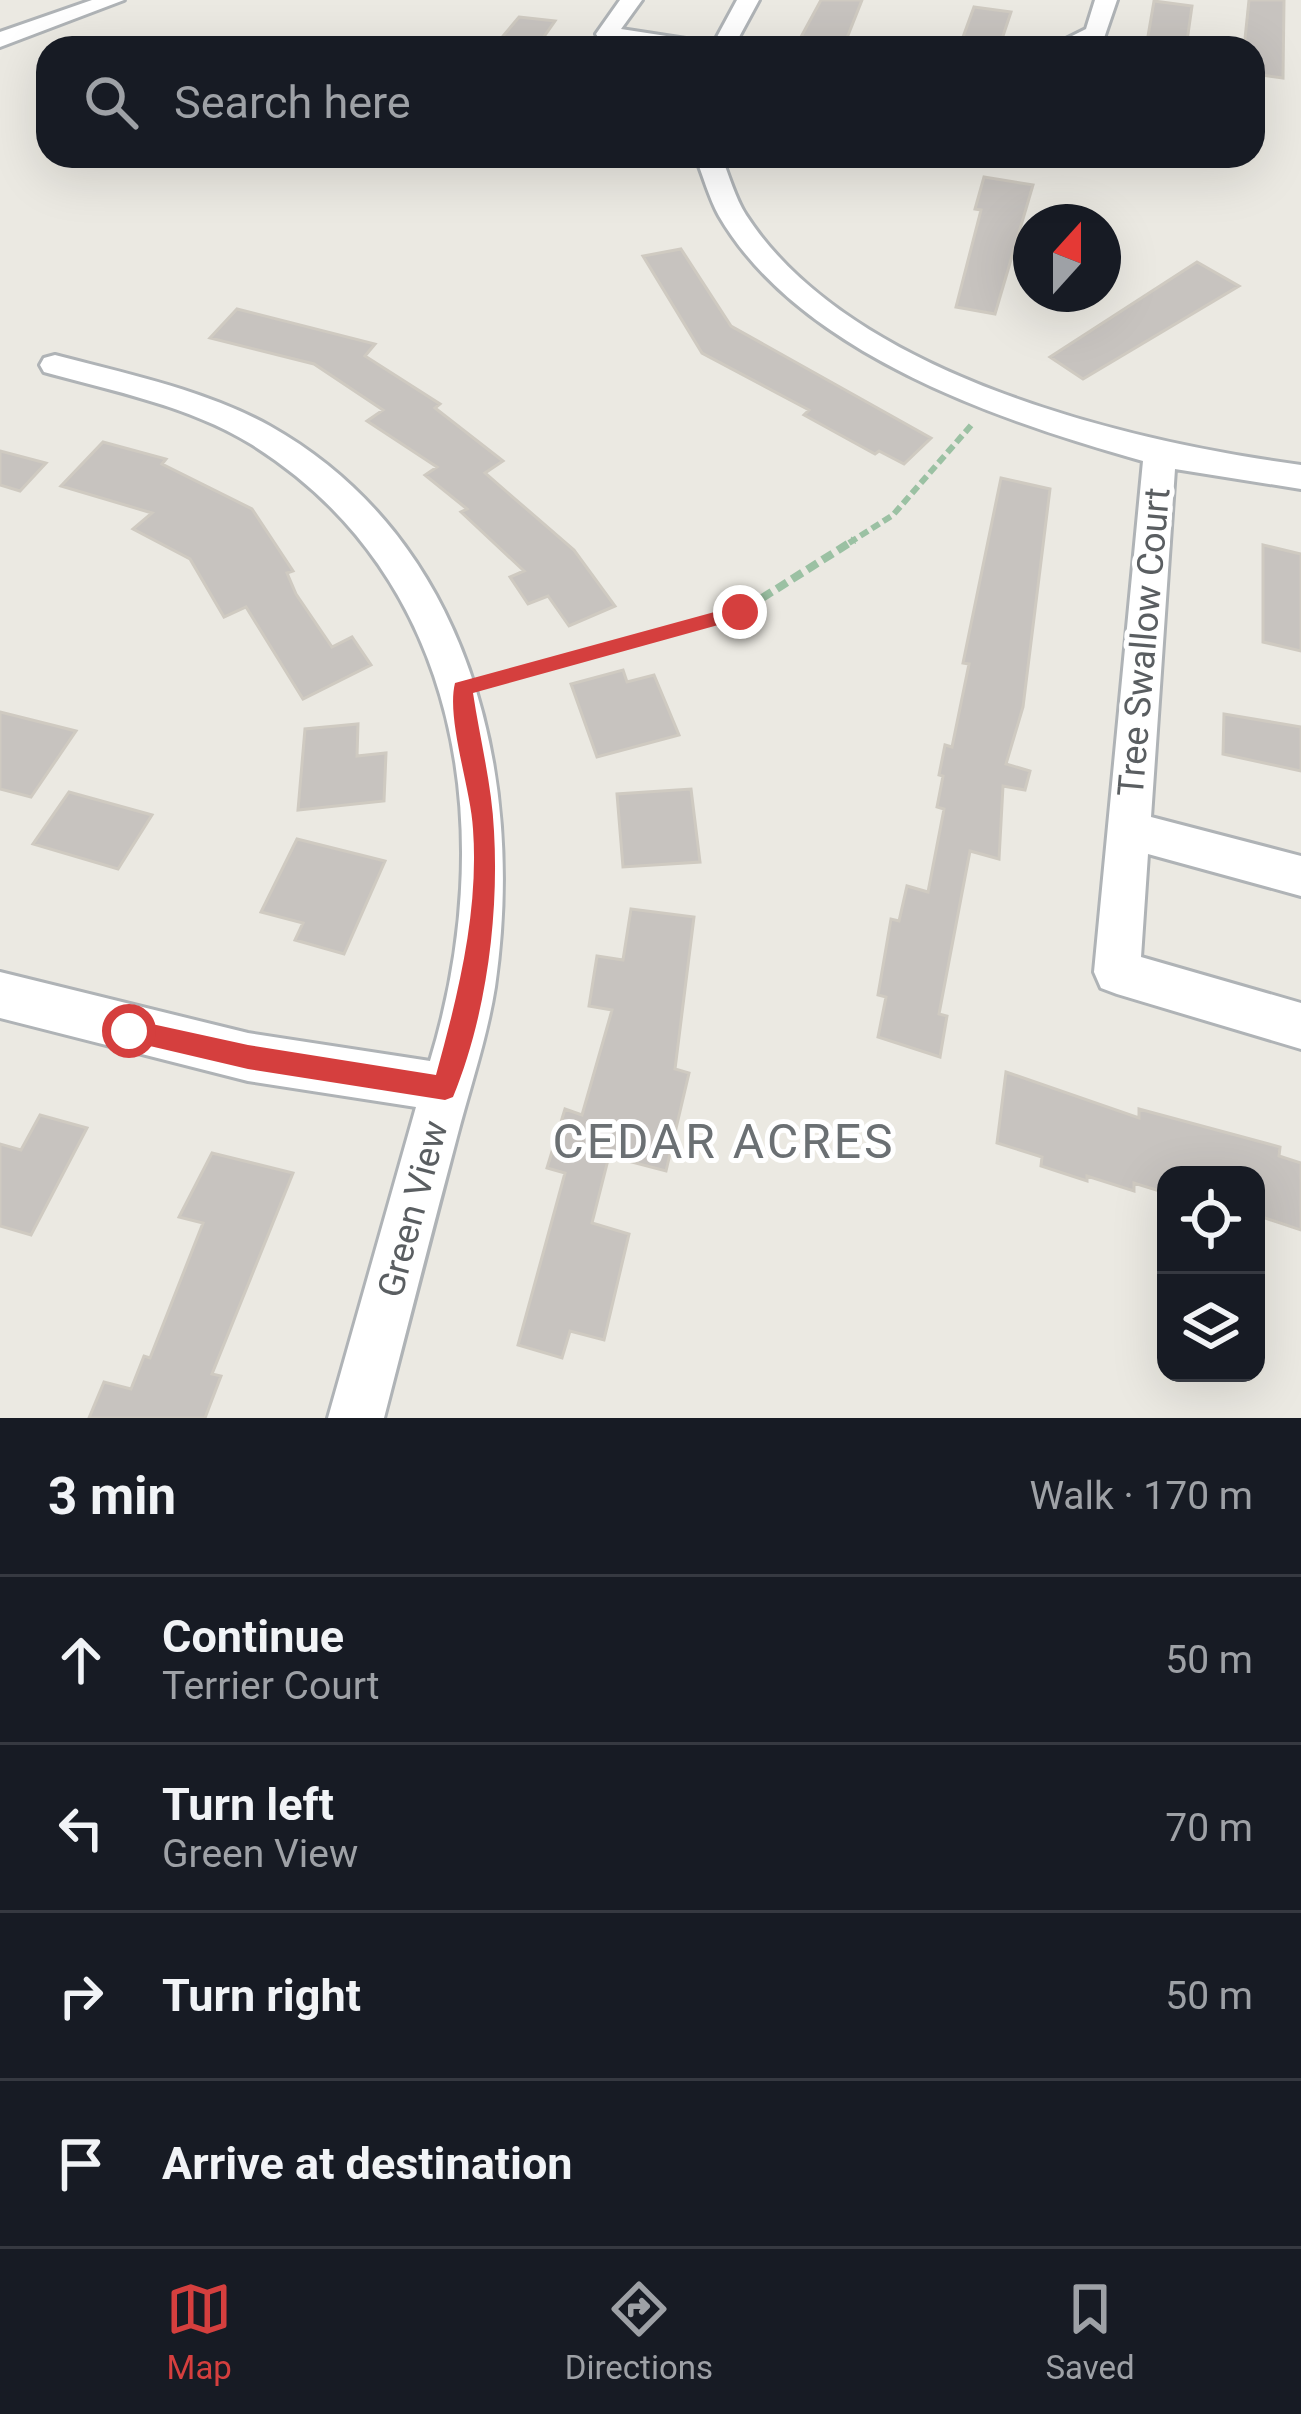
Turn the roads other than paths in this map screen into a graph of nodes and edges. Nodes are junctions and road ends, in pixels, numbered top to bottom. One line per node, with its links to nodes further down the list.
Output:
1 (30, 0): 6 (street)
2 (113, 0): 6 (street)
3 (631, 0): 7 (street)
4 (748, 0): 8 (street)
5 (1106, 0): 9 (street)
6 (60, 20): 10 (street)
7 (620, 36)
8 (728, 36)
9 (1089, 36)
10 (0, 40)
11 (712, 168): 13 (street)
12 (55, 365): 19 (street, Green View)
13 (1160, 454): 14 (street); 15 (street, Tree Swallow Court)
14 (1301, 477)
15 (1129, 830): 16 (street, Tree Swallow Court); 18 (street, Tree Swallow Court)
16 (1301, 876)
17 (0, 995): 19 (street)
18 (1301, 1025)
19 (445, 1088): 20 (street, Green View)
20 (356, 1418)

